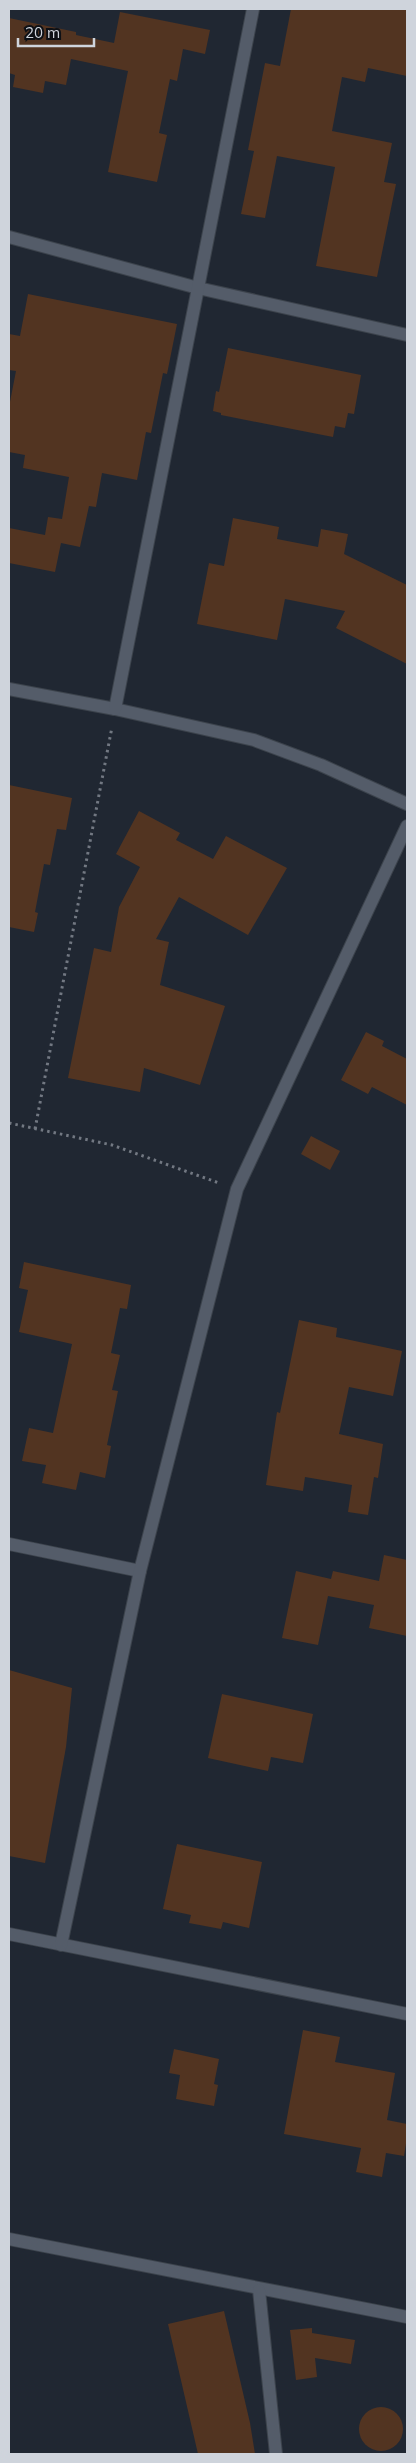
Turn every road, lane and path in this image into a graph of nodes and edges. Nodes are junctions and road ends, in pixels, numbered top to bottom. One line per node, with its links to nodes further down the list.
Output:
1 (253, 9): 3 (street)
2 (9, 237): 3 (street)
3 (198, 288): 4 (street); 6 (street)
4 (407, 335)
5 (9, 689): 6 (street)
6 (115, 709): 7 (street); 10 (path)
7 (407, 804)
8 (407, 826): 11 (street)
9 (9, 1124): 10 (path)
10 (35, 1130): 11 (path)
11 (237, 1189): 13 (street)
12 (9, 1544): 13 (street)
13 (140, 1571): 15 (street)
14 (9, 1934): 15 (street)
15 (61, 1945): 16 (street)
16 (407, 2014)
17 (9, 2239): 18 (street)
18 (259, 2290): 19 (street); 20 (street)
19 (407, 2318)
20 (276, 2454)

